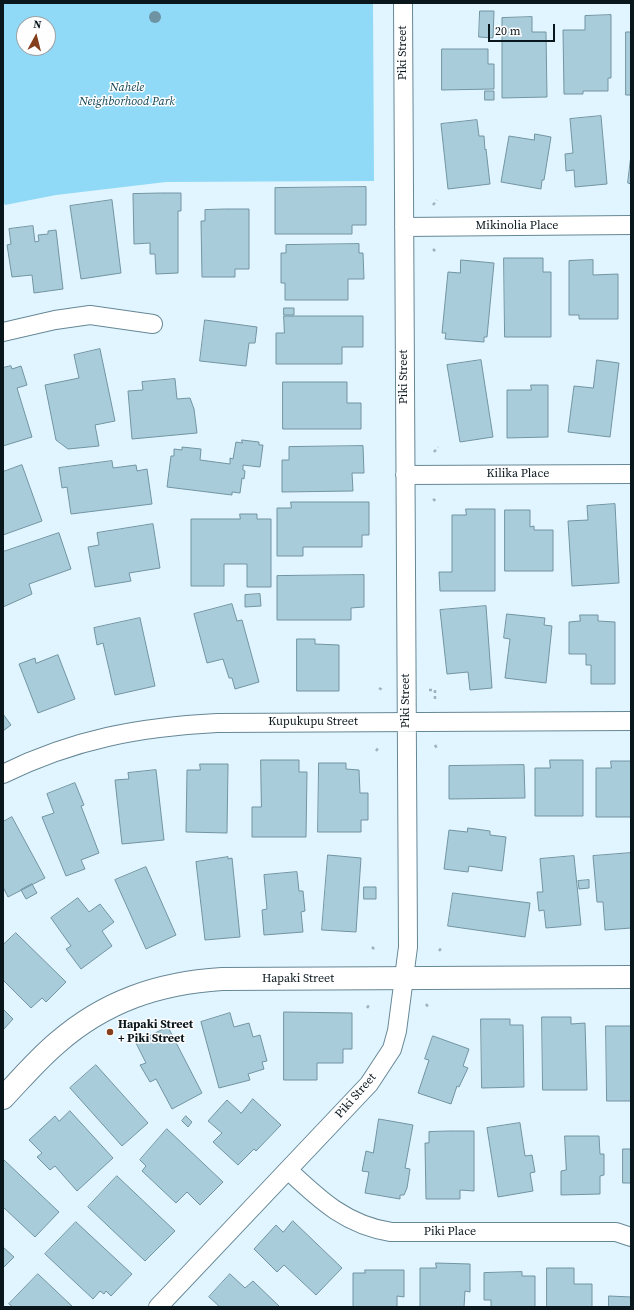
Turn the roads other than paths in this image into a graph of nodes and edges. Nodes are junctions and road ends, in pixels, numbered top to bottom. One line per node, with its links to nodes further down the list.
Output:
1 (403, 3): 3 (street, Piki Street)
2 (631, 225): 3 (street, Mikinolia Place)
3 (404, 226): 7 (street, Piki Street)
4 (153, 324): 5 (street)
5 (3, 332)
6 (631, 474): 7 (street, Kilika Place)
7 (405, 475): 9 (street, Piki Street)
8 (631, 721): 9 (street, Kupukupu Street)
9 (406, 722): 10 (street, Kupukupu Street); 12 (street, Piki Street)
10 (3, 774)
11 (631, 977): 12 (street, Hapaki Street)
12 (404, 978): 13 (street, Hapaki Street); 14 (street, Piki Street)
13 (3, 1098)
14 (288, 1170): 15 (street, Piki Place); 16 (street, Piki Street)
15 (631, 1237)
16 (158, 1307)

